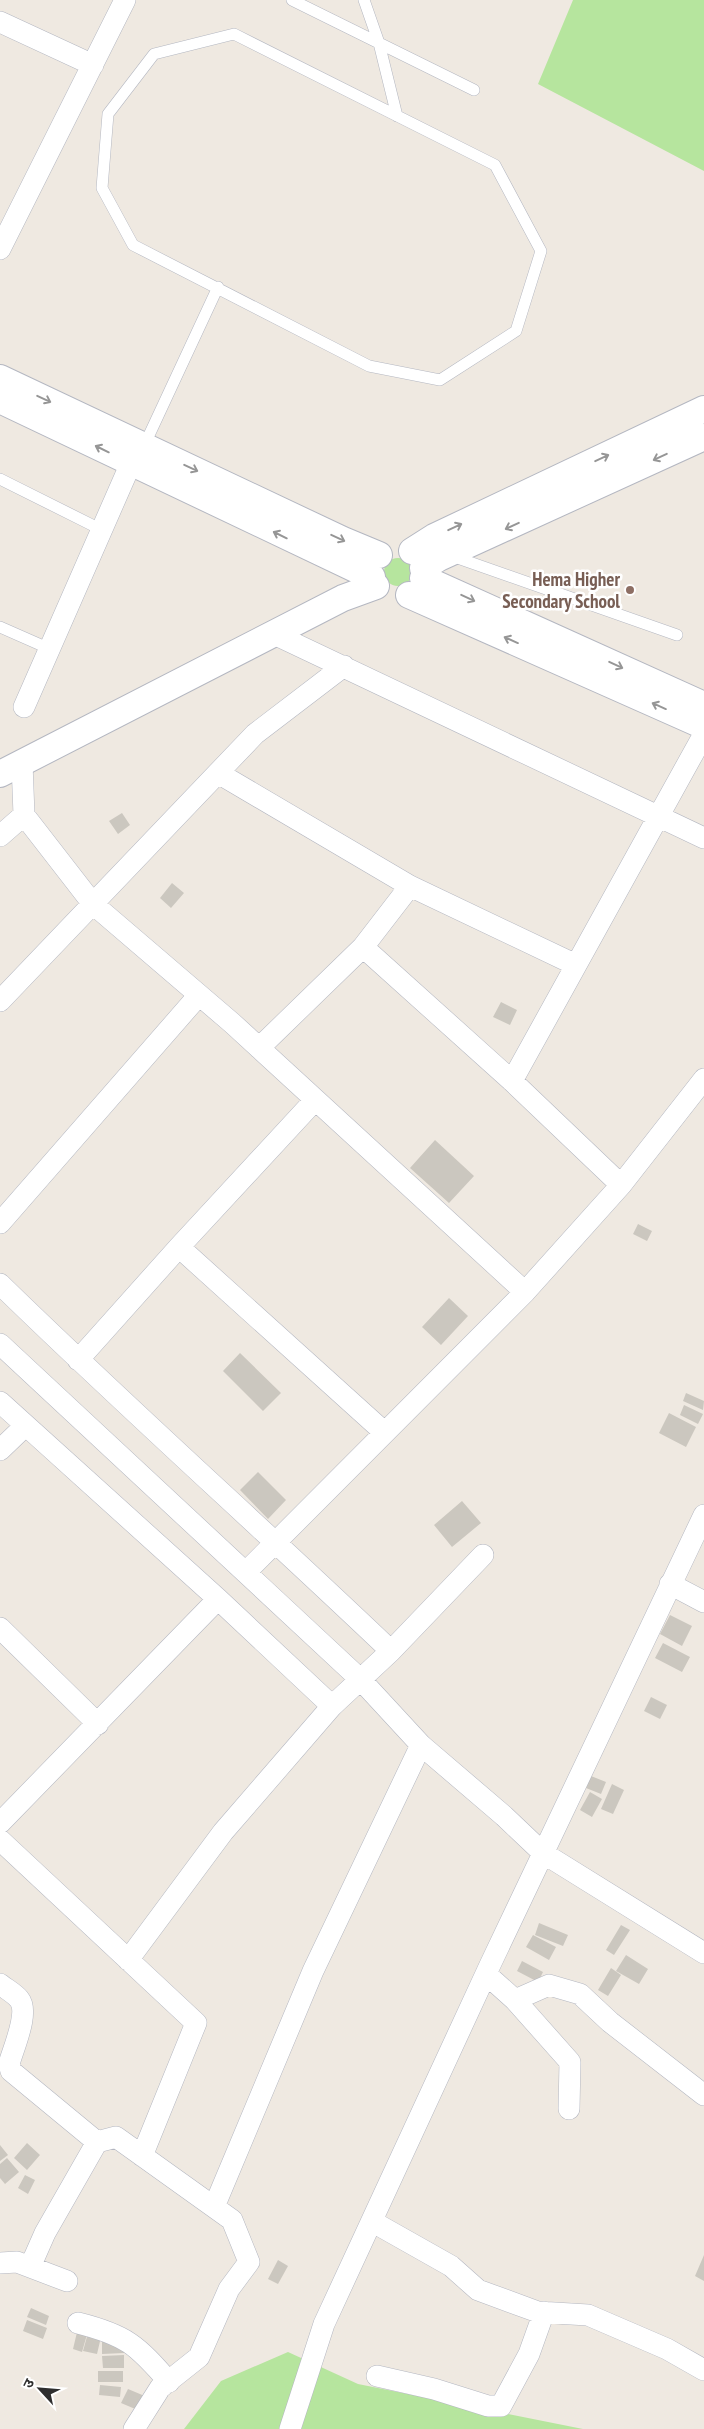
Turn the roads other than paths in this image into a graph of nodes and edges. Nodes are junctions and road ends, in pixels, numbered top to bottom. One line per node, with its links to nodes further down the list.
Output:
1 (125, 0): 6 (street)
2 (292, 0): 5 (lane)
3 (364, 0): 5 (lane)
4 (0, 22): 6 (street)
5 (379, 43): 7 (lane); 8 (lane)
6 (93, 65): 9 (street)
7 (474, 90)
8 (397, 116): 10 (lane); 10 (lane)
9 (0, 249)
10 (218, 287): 15 (lane)
11 (0, 378): 15 (street, one-way to 15)
12 (0, 400): 15 (street, one-way to 12)
13 (704, 409): 20 (street, one-way to 13)
14 (704, 437): 18 (street, one-way to 18)
15 (137, 454): 17 (street); 19 (street)
16 (0, 479): 17 (lane)
17 (102, 530): 24 (street)
18 (449, 555): 20 (street); 23 (lane)
19 (376, 573): 20 (street); 20 (street); 22 (street)
20 (417, 573): 26 (street, one-way to 26); 28 (street, one-way to 20)
21 (0, 627): 24 (lane)
22 (274, 634): 25 (street); 30 (street)
23 (677, 635)
24 (50, 649): 27 (street)
25 (344, 666): 31 (street); 33 (street)
26 (704, 705)
27 (24, 707)
28 (704, 726)
29 (704, 734): 33 (street)
30 (11, 768): 32 (street)
31 (218, 773): 36 (street); 37 (street)
32 (24, 815): 34 (street); 37 (street)
33 (659, 815): 35 (street); 39 (street)
34 (0, 836)
35 (704, 838)
36 (410, 886): 38 (street); 39 (street)
37 (93, 904): 40 (street); 41 (street)
38 (363, 947): 42 (street); 44 (street)
39 (576, 965): 44 (street)
40 (199, 995): 42 (street); 47 (street)
41 (0, 1001)
42 (259, 1048): 45 (street)
43 (704, 1079): 46 (street)
44 (512, 1081): 46 (street)
45 (315, 1100): 48 (street); 50 (street)
46 (621, 1185): 50 (street)
47 (0, 1223)
48 (179, 1247): 52 (street); 55 (street)
49 (0, 1284): 52 (street)
50 (525, 1292): 55 (street)
51 (0, 1344): 60 (street)
52 (78, 1360): 58 (street)
53 (0, 1402): 54 (street)
54 (25, 1426): 56 (street); 62 (street)
55 (384, 1432): 58 (street)
56 (0, 1450)
57 (704, 1515): 61 (street)
58 (276, 1542): 60 (street); 65 (street)
59 (483, 1555): 65 (street)
60 (246, 1572): 66 (street)
61 (670, 1584): 63 (street); 72 (street)
62 (218, 1599): 67 (street); 68 (street)
63 (704, 1602)
64 (0, 1628): 68 (street)
65 (391, 1651): 66 (street)
66 (360, 1680): 67 (street); 69 (street)
67 (332, 1706): 74 (street)
68 (98, 1724): 70 (street)
69 (421, 1745): 72 (street); 82 (street)
70 (0, 1823)
71 (0, 1840): 74 (street)
72 (543, 1852): 73 (street); 75 (street)
73 (704, 1953)
74 (128, 1960): 81 (street)
75 (486, 1974): 77 (street); 83 (street)
76 (0, 1984): 80 (street)
77 (515, 2000): 78 (street); 79 (street)
78 (704, 2095)
79 (569, 2109)
80 (97, 2142): 81 (street); 85 (street)
81 (142, 2156): 82 (street)
82 (214, 2207): 90 (street)
83 (373, 2222): 87 (street); 93 (street)
84 (0, 2263): 85 (street)
85 (30, 2267): 86 (street)
86 (67, 2281)
87 (544, 2312): 89 (street); 91 (street)
88 (78, 2323): 90 (street)
89 (702, 2364)
90 (181, 2372): 92 (street)
91 (378, 2376)
92 (134, 2429)
93 (290, 2429)

